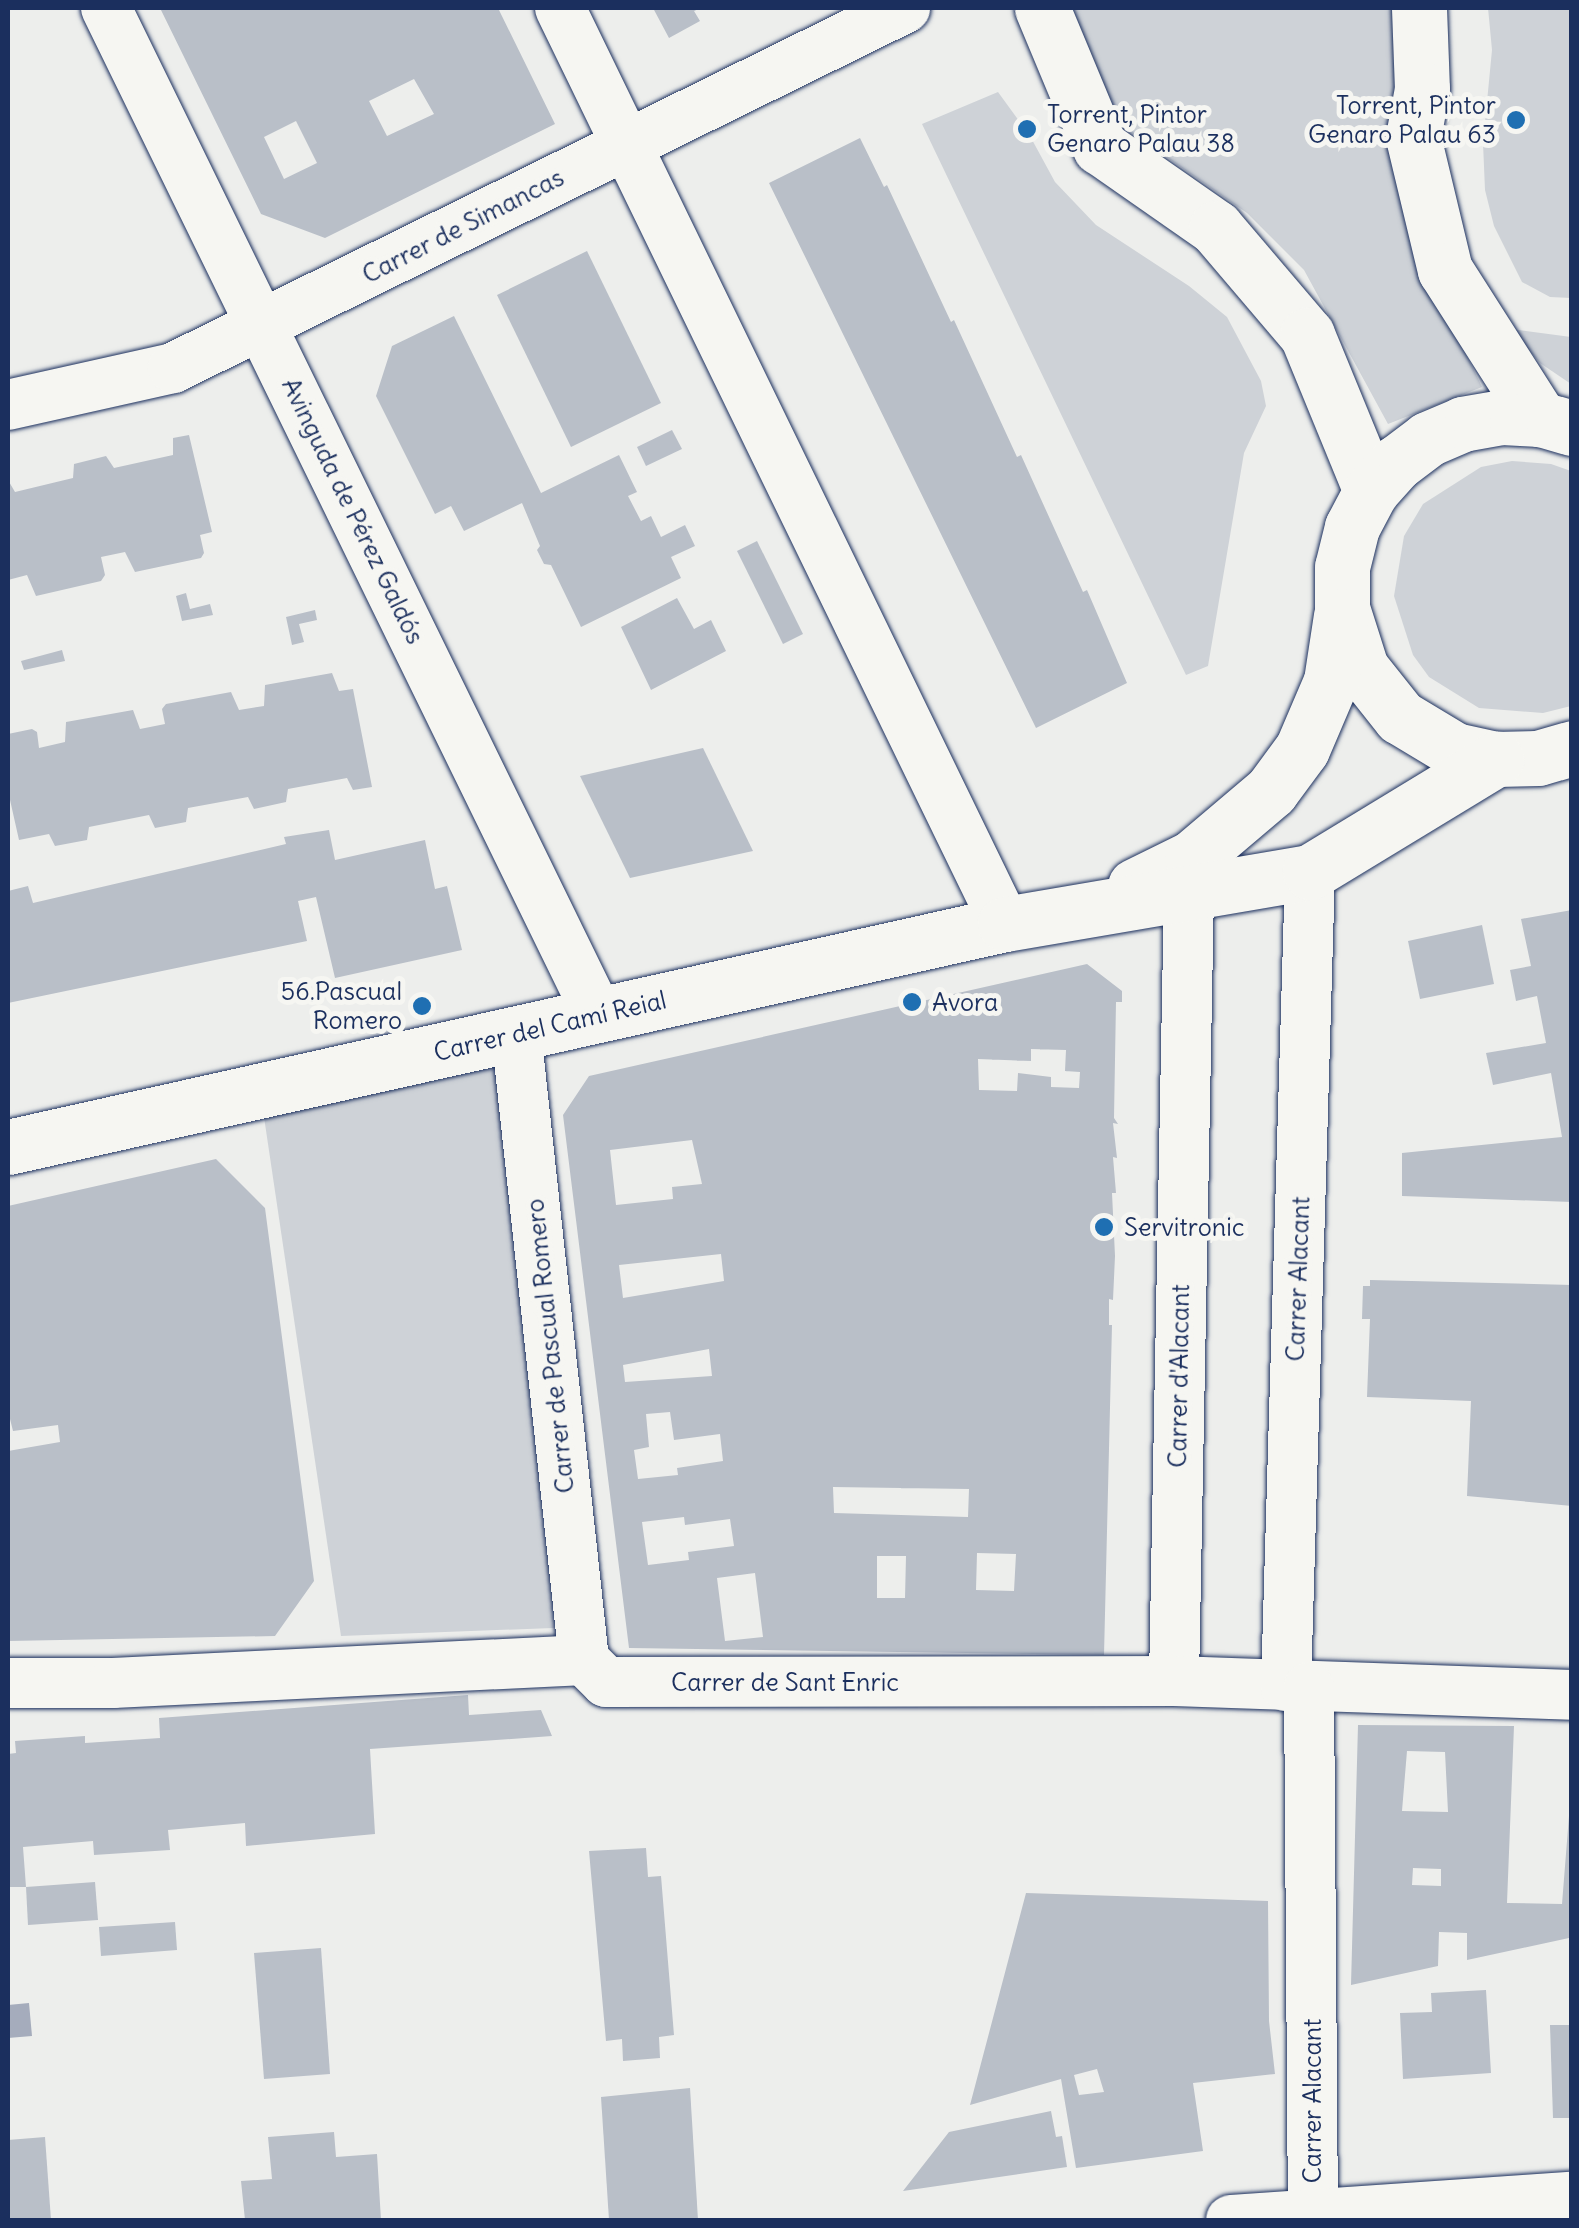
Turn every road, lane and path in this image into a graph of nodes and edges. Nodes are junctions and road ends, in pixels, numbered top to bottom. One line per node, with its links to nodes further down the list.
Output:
1 (106, 8): 7 (street, Avinguda de Pérez Galdós)
2 (560, 8): 6 (street)
3 (904, 8): 6 (street, Carrer de Simancas)
4 (1042, 8): 10 (street)
5 (1420, 8): 9 (street)
6 (628, 144): 7 (street, Carrer de Simancas); 17 (street)
7 (264, 327): 8 (street, Carrer de Simancas); 18 (street, Avinguda de Pérez Galdós)
8 (8, 404)
9 (1556, 424): 10 (street)
10 (1372, 491): 11 (street)
11 (1342, 608): 13 (street); 16 (street, Carrer del Camí Reial)
12 (1572, 748): 13 (street)
13 (1496, 759): 14 (street, Carrer del Camí Reial)
14 (1310, 872): 15 (street, Carrer del Camí Reial); 24 (street, Carrer Alacant)
15 (1188, 892): 16 (street, Carrer del Camí Reial); 22 (street, Carrer d'Alacant)
16 (1094, 908): 17 (street, Carrer del Camí Reial)
17 (1005, 924): 18 (street, Carrer del Camí Reial)
18 (598, 1014): 19 (street, Carrer del Camí Reial)
19 (516, 1032): 20 (street, Carrer del Camí Reial); 21 (street, Carrer de Pascual Romero)
20 (8, 1147)
21 (584, 1660): 22 (street, Carrer de Sant Enric); 23 (street)
22 (1174, 1680): 24 (street, Carrer de Sant Enric)
23 (8, 1682)
24 (1298, 1686): 25 (street, Carrer de Sant Enric); 27 (street, Carrer Alacant)
25 (1572, 1695)
26 (1572, 2197): 27 (street)
27 (1313, 2215): 28 (street)
28 (1231, 2220)

